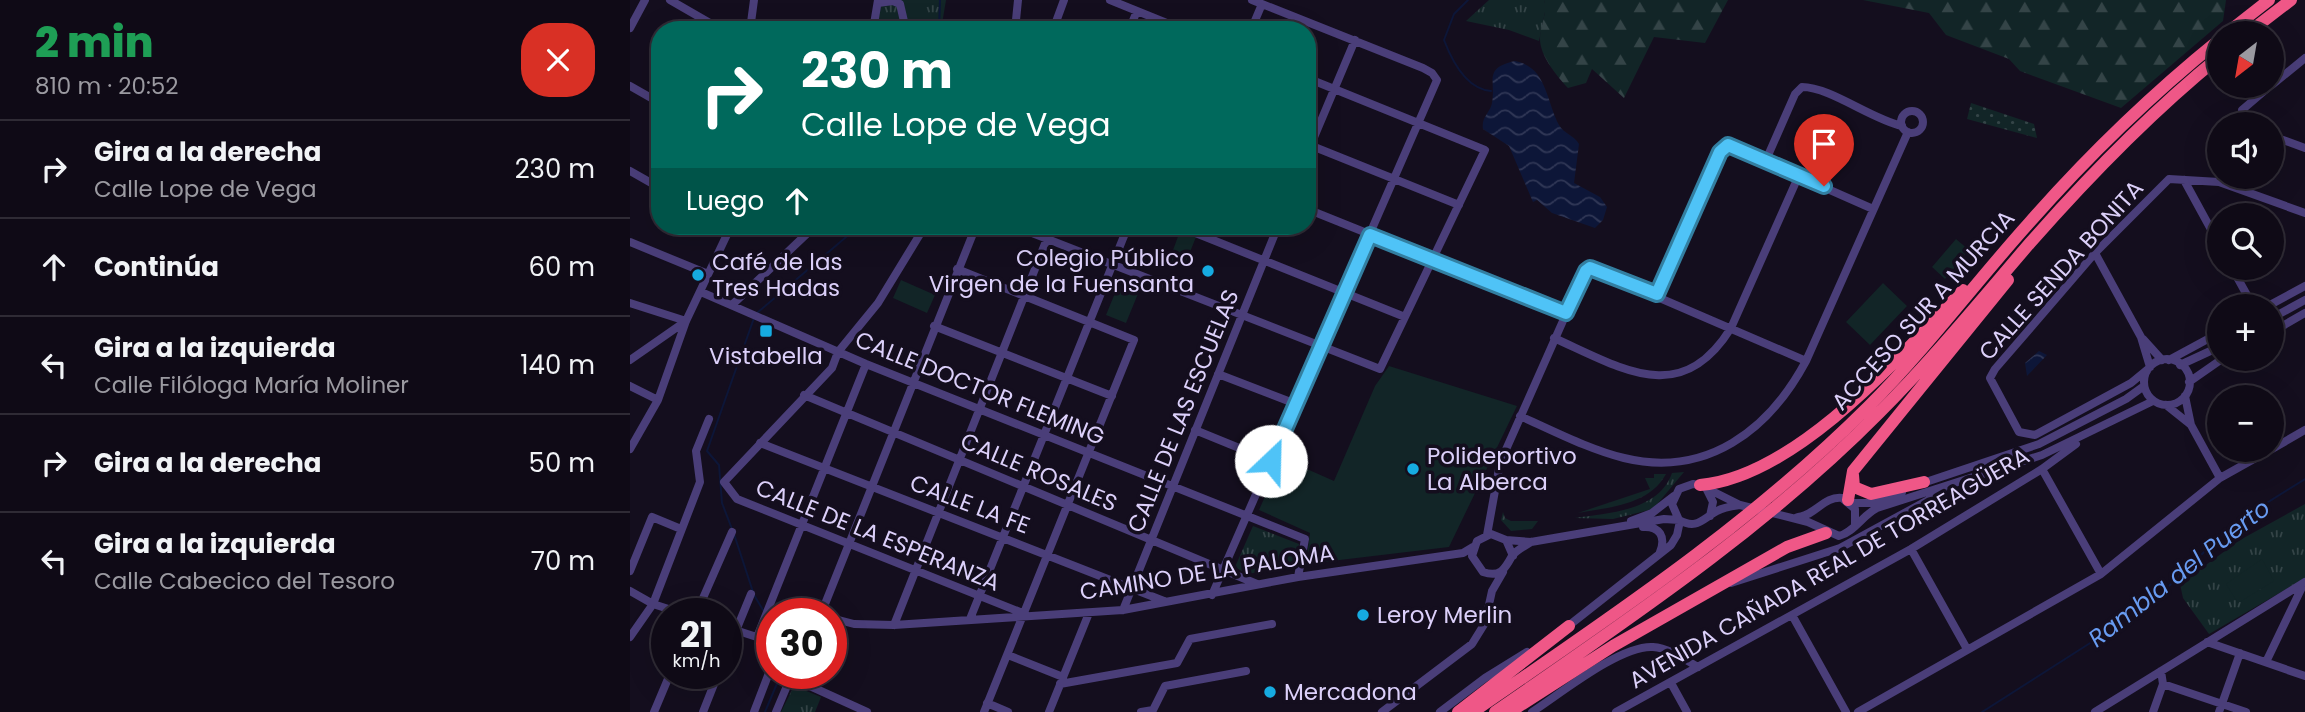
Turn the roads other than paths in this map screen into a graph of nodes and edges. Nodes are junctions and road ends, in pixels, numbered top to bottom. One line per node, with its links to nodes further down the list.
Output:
1 (645, 0): 26 (street)
2 (670, 0): 13 (street)
3 (754, 0): 14 (street)
4 (1018, 0): 17 (street)
5 (1064, 0): 18 (street)
6 (1110, 0): 12 (street)
7 (1252, 0): 11 (street)
8 (2269, 0): 23 (highway)
9 (2291, 0): 24 (highway)
10 (878, 1): 15 (street); 16 (street)
11 (1262, 4): 21 (street); 22 (street)
12 (1137, 11): 19 (street); 20 (street)
13 (706, 21)
14 (751, 21)
15 (875, 21)
16 (904, 21)
17 (1016, 21)
18 (1056, 21)
19 (1133, 21)
20 (1162, 21)
21 (1255, 21)
22 (1306, 21)
23 (2242, 21)
24 (2264, 21)
25 (1316, 25): 27 (street)
26 (630, 27)
27 (1355, 40): 34 (street); 38 (street)
28 (2207, 51): 70 (highway, ACCESO SUR A MURCIA)
29 (2305, 58): 31 (street)
30 (2207, 68): 65 (highway, ACCESO SUR A MURCIA)
31 (2284, 75)
32 (1316, 81): 34 (street)
33 (630, 86): 35 (street)
34 (1337, 89): 38 (street); 39 (street)
35 (651, 98)
36 (2256, 98): 37 (street)
37 (2242, 112)
38 (1419, 124): 46 (street); 49 (street)
39 (1316, 132)
40 (2284, 140): 41 (street)
41 (2305, 148)
42 (1316, 151): 46 (street)
43 (1766, 160): 45 (street); 50 (street); 77 (street)
44 (630, 170): 48 (street)
45 (1799, 175): 50 (street); 92 (street)
46 (1395, 179): 49 (street); 63 (street)
47 (2184, 180): 52 (street, CALLE SENDA BONITA); 53 (street); 67 (street, CALLE SENDA BONITA)
48 (651, 182)
49 (1459, 205): 69 (street)
50 (1873, 209): 101 (street)
51 (1316, 213): 63 (street)
52 (2305, 214)
53 (2207, 222)
54 (725, 235): 73 (street)
55 (806, 235): 82 (street)
56 (920, 235): 97 (street)
57 (972, 235): 72 (street)
58 (1038, 235): 64 (street)
59 (1048, 235): 64 (street)
60 (1124, 235): 71 (street)
61 (1201, 235): 68 (street)
62 (1274, 235): 68 (street, CALLE DE LAS ESCUELAS)
63 (1370, 235): 69 (street); 76 (street)
64 (1046, 238): 71 (street); 78 (street)
65 (2032, 241): 139 (highway); 241 (highway, ACCESO SUR A MURCIA)
66 (630, 242): 73 (street)
67 (2095, 253): 93 (street); 105 (street, CALLE SENDA BONITA)
68 (1264, 260): 76 (street); 86 (street, CALLE DE LAS ESCUELAS)
69 (1433, 260): 84 (street); 87 (street)
70 (1995, 262): 146 (highway); 240 (highway, ACCESO SUR A MURCIA)
71 (1112, 265): 86 (street); 89 (street)
72 (957, 269): 78 (street); 91 (street)
73 (708, 274): 75 (street)
74 (2305, 286): 79 (street)
75 (701, 292): 82 (street, CALLE DOCTOR FLEMING); 88 (street)
76 (1345, 293): 87 (street); 96 (street)
77 (1657, 294): 84 (street); 92 (street)
78 (1024, 295): 89 (street); 98 (street)
79 (2284, 297)
80 (2305, 300): 83 (street)
81 (630, 303): 88 (street)
82 (733, 304): 97 (street, CALLE DOCTOR FLEMING)
83 (2284, 311)
84 (1566, 313): 94 (street)
85 (2305, 313): 90 (street)
86 (1242, 316): 96 (street); 107 (street, CALLE DE LAS ESCUELAS)
87 (1405, 317): 96 (street)
88 (686, 321): 100 (street); 116 (street)
89 (1090, 322): 108 (street); 114 (street)
90 (2284, 325)
91 (934, 326): 98 (street); 109 (street)
92 (1731, 328): 94 (street); 101 (street)
93 (2141, 337): 102 (street); 105 (street)
94 (1554, 338): 122 (street)
95 (2207, 339): 102 (street)
96 (1321, 347): 118 (street)
97 (838, 352): 103 (street, CALLE DOCTOR FLEMING); 113 (street)
98 (1001, 353): 108 (street); 120 (street)
99 (2207, 353): 104 (street)
100 (630, 360)
101 (1806, 360): 122 (street)
102 (2166, 360): 104 (street); 105 (street)
103 (866, 364): 109 (street, CALLE DOCTOR FLEMING); 121 (street)
104 (2180, 365): 110 (street)
105 (2149, 368): 112 (street)
106 (2207, 369): 110 (street)
107 (1218, 374): 118 (street); 125 (street, CALLE DE LAS ESCUELAS)
108 (1067, 378): 114 (street); 129 (street)
109 (912, 382): 120 (street, CALLE DOCTOR FLEMING); 128 (street)
110 (2189, 382): 115 (street)
111 (630, 386): 116 (street)
112 (2144, 386): 117 (street); 141 (street)
113 (804, 395): 121 (street, CALLE ROSALES); 131 (street)
114 (1112, 396): 133 (street)
115 (2185, 396): 119 (street); 124 (street)
116 (657, 400): 132 (street)
117 (2153, 401): 119 (street); 127 (street)
118 (1296, 404): 135 (street)
119 (2165, 405): 124 (street)
120 (979, 409): 129 (street, CALLE DOCTOR FLEMING); 134 (street)
121 (848, 414): 128 (street, CALLE ROSALES); 137 (street)
122 (1520, 416): 156 (street)
123 (709, 419): 160 (street)
124 (2191, 425): 140 (street)
125 (1195, 430): 135 (street); 145 (street, CALLE DE LAS ESCUELAS)
126 (2305, 430): 130 (street)
127 (2093, 431): 138 (street, AVENIDA CAÑADA REAL DE TORREAGÜERA); 142 (street)
128 (892, 432): 134 (street, CALLE ROSALES); 143 (street)
129 (1044, 435): 133 (street, CALLE DOCTOR FLEMING); 144 (street)
130 (2284, 442)
131 (760, 443): 137 (street, CALLE LA FE); 159 (street, CALLE DE LA ESPERANZA)
132 (630, 449)
133 (1089, 453): 145 (street, CALLE DOCTOR FLEMING); 149 (street)
134 (959, 460): 144 (street, CALLE ROSALES); 152 (street)
135 (1271, 461): 153 (street)
136 (2248, 462): 140 (street)
137 (826, 468): 143 (street, CALLE LA FE); 159 (street)
138 (2042, 469): 171 (street, AVENIDA CAÑADA REAL DE TORREAGÜERA); 181 (street)
139 (1853, 471): 141 (highway); 148 (highway)
140 (2220, 478): 181 (street)
141 (1924, 482): 148 (street)
142 (1961, 483): 158 (street); 186 (street)
143 (872, 486): 152 (street, CALLE LA FE); 170 (street)
144 (1023, 486): 149 (street, CALLE ROSALES); 166 (street)
145 (1172, 487): 153 (street, CALLE DOCTOR FLEMING); 167 (street, CALLE DE LAS ESCUELAS)
146 (1703, 487): 147 (street); 150 (street); 154 (street)
147 (1674, 495): 157 (street); 161 (street)
148 (1849, 501): 151 (street); 158 (street)
149 (1068, 505): 167 (street, CALLE ROSALES); 175 (street)
150 (1740, 505): 154 (street); 155 (street)
151 (1822, 505): 155 (street); 162 (street)
152 (938, 512): 166 (street, CALLE LA FE); 178 (street)
153 (1246, 516): 176 (street); 182 (street, CALLE DOCTOR FLEMING)
154 (1710, 516): 157 (street)
155 (1788, 518): 162 (street)
156 (1492, 519): 164 (street); 165 (street)
157 (1680, 520): 161 (street); 173 (street)
158 (1855, 525): 162 (street)
159 (804, 526): 170 (street, CALLE DE LA ESPERANZA); 194 (street)
160 (681, 529): 177 (street); 192 (street)
161 (1612, 529): 169 (street); 173 (street)
162 (1824, 530): 186 (highway)
163 (732, 532): 193 (street)
164 (1486, 535): 165 (street); 172 (street)
165 (1498, 535): 168 (street)
166 (1003, 538): 175 (street, CALLE LA FE); 191 (street)
167 (1151, 540): 176 (street, CALLE ROSALES); 185 (street, CALLE DE LAS ESCUELAS)
168 (1506, 540): 169 (street); 174 (street)
169 (1531, 542): 174 (street)
170 (849, 545): 178 (street, CALLE DE LA ESPERANZA); 195 (street)
171 (1911, 549): 202 (street, AVENIDA CAÑADA REAL DE TORREAGÜERA); 211 (street)
172 (1472, 552): 179 (street); 182 (street, CAMINO DE LA PALOMA)
173 (1660, 554): 208 (street)
174 (1513, 555): 180 (street)
175 (1048, 556): 185 (street, CALLE LA FE); 201 (street)
176 (1224, 567): 184 (street, CALLE ROSALES); 190 (street)
177 (630, 570)
178 (915, 570): 191 (street, CALLE DE LA ESPERANZA); 207 (street)
179 (1483, 572): 180 (street); 188 (street)
180 (1503, 572): 188 (street)
181 (2101, 574): 211 (street)
182 (1298, 577): 184 (street, CAMINO DE LA PALOMA)
183 (2305, 582): 210 (street); 214 (street)
184 (1258, 584): 190 (street, CAMINO DE LA PALOMA)
185 (1131, 588): 196 (street, CALLE LA FE); 199 (street, CALLE DE LAS ESCUELAS)
186 (1717, 588): 242 (highway)
187 (630, 591): 197 (street)
188 (1492, 592): 237 (street)
189 (751, 594): 203 (street)
190 (1212, 595): 196 (street, CAMINO DE LA PALOMA)
191 (979, 596): 201 (street, CALLE DE LA ESPERANZA); 204 (street)
192 (655, 598)
193 (703, 598)
194 (774, 598)
195 (827, 598)
196 (1166, 602): 199 (street, CAMINO DE LA PALOMA)
197 (651, 603)
198 (651, 607): 209 (street)
199 (1123, 610): 200 (street, CAMINO DE LA PALOMA)
200 (1089, 613): 201 (street, CAMINO DE LA PALOMA); 219 (street)
201 (1025, 614): 204 (street, CAMINO DE LA PALOMA); 213 (street)
202 (1792, 615): 215 (street, AVENIDA CAÑADA REAL DE TORREAGÜERA); 246 (street)
203 (742, 616)
204 (970, 619): 207 (street, CAMINO DE LA PALOMA)
205 (847, 622): 207 (street, CAMINO DE LA PALOMA)
206 (1272, 624): 219 (street)
207 (894, 625)
208 (1569, 626): 238 (street); 239 (highway)
209 (631, 633)
210 (2207, 642): 212 (street); 217 (street)
211 (1967, 649): 247 (street)
212 (2240, 653): 214 (street); 228 (street)
213 (1008, 655): 219 (street); 227 (street)
214 (2266, 662): 218 (street)
215 (1698, 667): 220 (street, AVENIDA CAÑADA REAL DE TORREAGÜERA); 243 (street)
216 (1246, 671): 236 (street)
217 (2161, 671): 221 (street); 248 (street)
218 (2304, 674)
219 (1061, 681): 235 (street)
220 (1671, 682): 244 (street, AVENIDA CAÑADA REAL DE TORREAGÜERA); 245 (street)
221 (2163, 684): 228 (street); 249 (street)
222 (664, 689): 229 (street)
223 (713, 689): 230 (street)
224 (763, 689): 231 (street)
225 (786, 689): 232 (street)
226 (818, 689): 233 (street)
227 (986, 708): 234 (street)
228 (2221, 708): 250 (street)
229 (654, 712)
230 (703, 712)
231 (754, 712)
232 (776, 712)
233 (867, 712)
234 (1008, 712)
235 (1049, 712)
236 (1141, 712)
237 (1382, 712)
238 (1440, 712)
239 (1458, 712)
240 (1473, 712)
241 (1495, 712)
242 (1510, 712)
243 (1532, 712)
244 (1616, 712)
245 (1687, 712)
246 (1846, 712)
247 (1858, 712)
248 (2095, 712)
249 (2153, 712)
250 (2246, 712)

